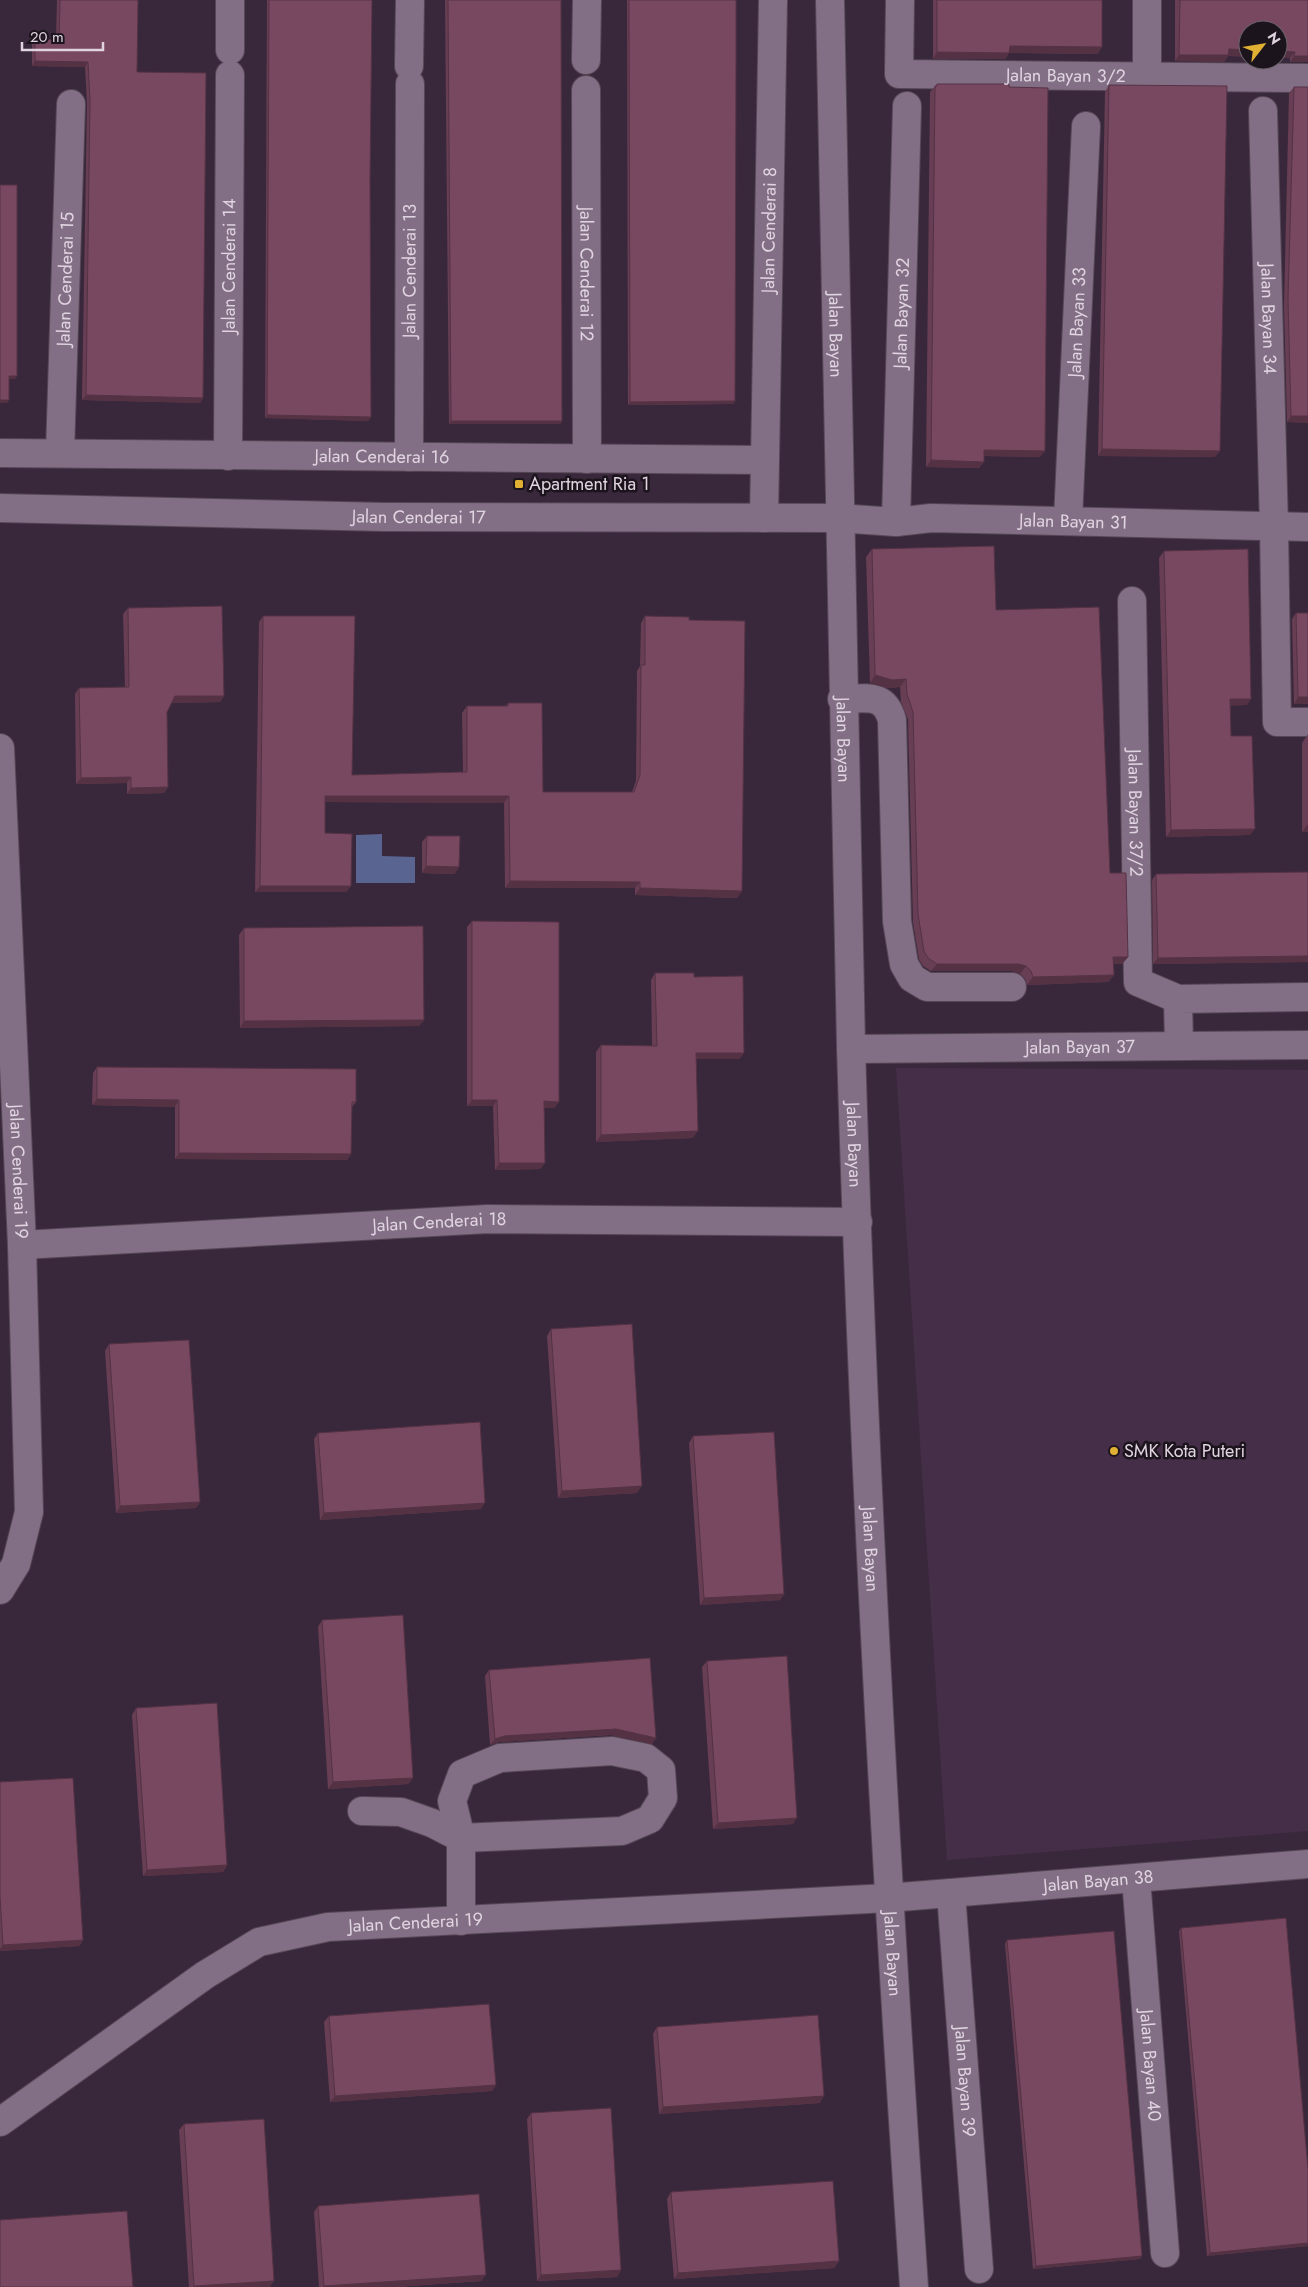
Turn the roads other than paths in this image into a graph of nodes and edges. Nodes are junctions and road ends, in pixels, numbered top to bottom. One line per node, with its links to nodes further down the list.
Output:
1 (230, 0): 18 (street, Jalan Cenderai 14)
2 (410, 0): 19 (street, Jalan Cenderai 13)
3 (586, 0): 8 (street)
4 (773, 0): 21 (street, Jalan Cenderai 8)
5 (830, 0): 24 (street, Jalan Bayan)
6 (900, 0): 9 (street, Jalan Bayan 3/2)
7 (1147, 0): 9 (street)
8 (586, 60)
9 (1147, 78): 10 (street, Jalan Bayan 3/2)
10 (1308, 78)
11 (586, 90): 20 (street, Jalan Cenderai 12)
12 (71, 104): 16 (street, Jalan Cenderai 15)
13 (907, 106): 26 (street, Jalan Bayan 32)
14 (1263, 111): 27 (street, Jalan Bayan 34)
15 (1086, 126): 25 (street, Jalan Bayan 33)
16 (60, 453): 17 (street, Jalan Cenderai 16); 18 (street, Jalan Cenderai 16)
17 (0, 454)
18 (228, 456): 19 (street, Jalan Cenderai 16)
19 (408, 457): 20 (street, Jalan Cenderai 16)
20 (587, 459): 21 (street, Jalan Cenderai 16)
21 (764, 460): 23 (street, Jalan Cenderai 8)
22 (0, 508): 23 (street, Jalan Cenderai 17)
23 (764, 518): 24 (street, Jalan Cenderai 17)
24 (838, 518): 26 (street, Jalan Bayan 31); 30 (street, Jalan Bayan)
25 (1068, 520): 26 (street, Jalan Bayan 31); 27 (street, Jalan Bayan 31)
26 (896, 522)
27 (1274, 527): 28 (street, Jalan Bayan 31); 31 (street, Jalan Bayan 34)
28 (1308, 527)
29 (1132, 600): 35 (street, Jalan Bayan 37/2)
30 (842, 699): 33 (street); 38 (street, Jalan Bayan)
31 (1308, 722)
32 (0, 748): 40 (street, Jalan Cenderai 19)
33 (1012, 988)
34 (1308, 998): 35 (street)
35 (1178, 999): 37 (street)
36 (1308, 1045): 37 (street, Jalan Bayan 37)
37 (1179, 1046): 38 (street, Jalan Bayan 37)
38 (851, 1049): 39 (street, Jalan Bayan)
39 (858, 1222): 40 (street, Jalan Cenderai 18); 47 (street, Jalan Bayan)
40 (22, 1246): 41 (street, Jalan Cenderai 19)
41 (0, 1590)
42 (362, 1811): 43 (street)
43 (461, 1838): 43 (street); 48 (street)
44 (1308, 1864): 45 (street, Jalan Bayan 38)
45 (1136, 1878): 46 (street, Jalan Bayan 38); 50 (street, Jalan Bayan 40)
46 (951, 1893): 47 (street, Jalan Bayan 38); 51 (street, Jalan Bayan 39)
47 (888, 1898): 48 (street, Jalan Cenderai 19); 52 (street, Jalan Bayan)
48 (461, 1921): 49 (street, Jalan Cenderai 19)
49 (0, 2122)
50 (1165, 2253)
51 (979, 2269)
52 (914, 2287)

